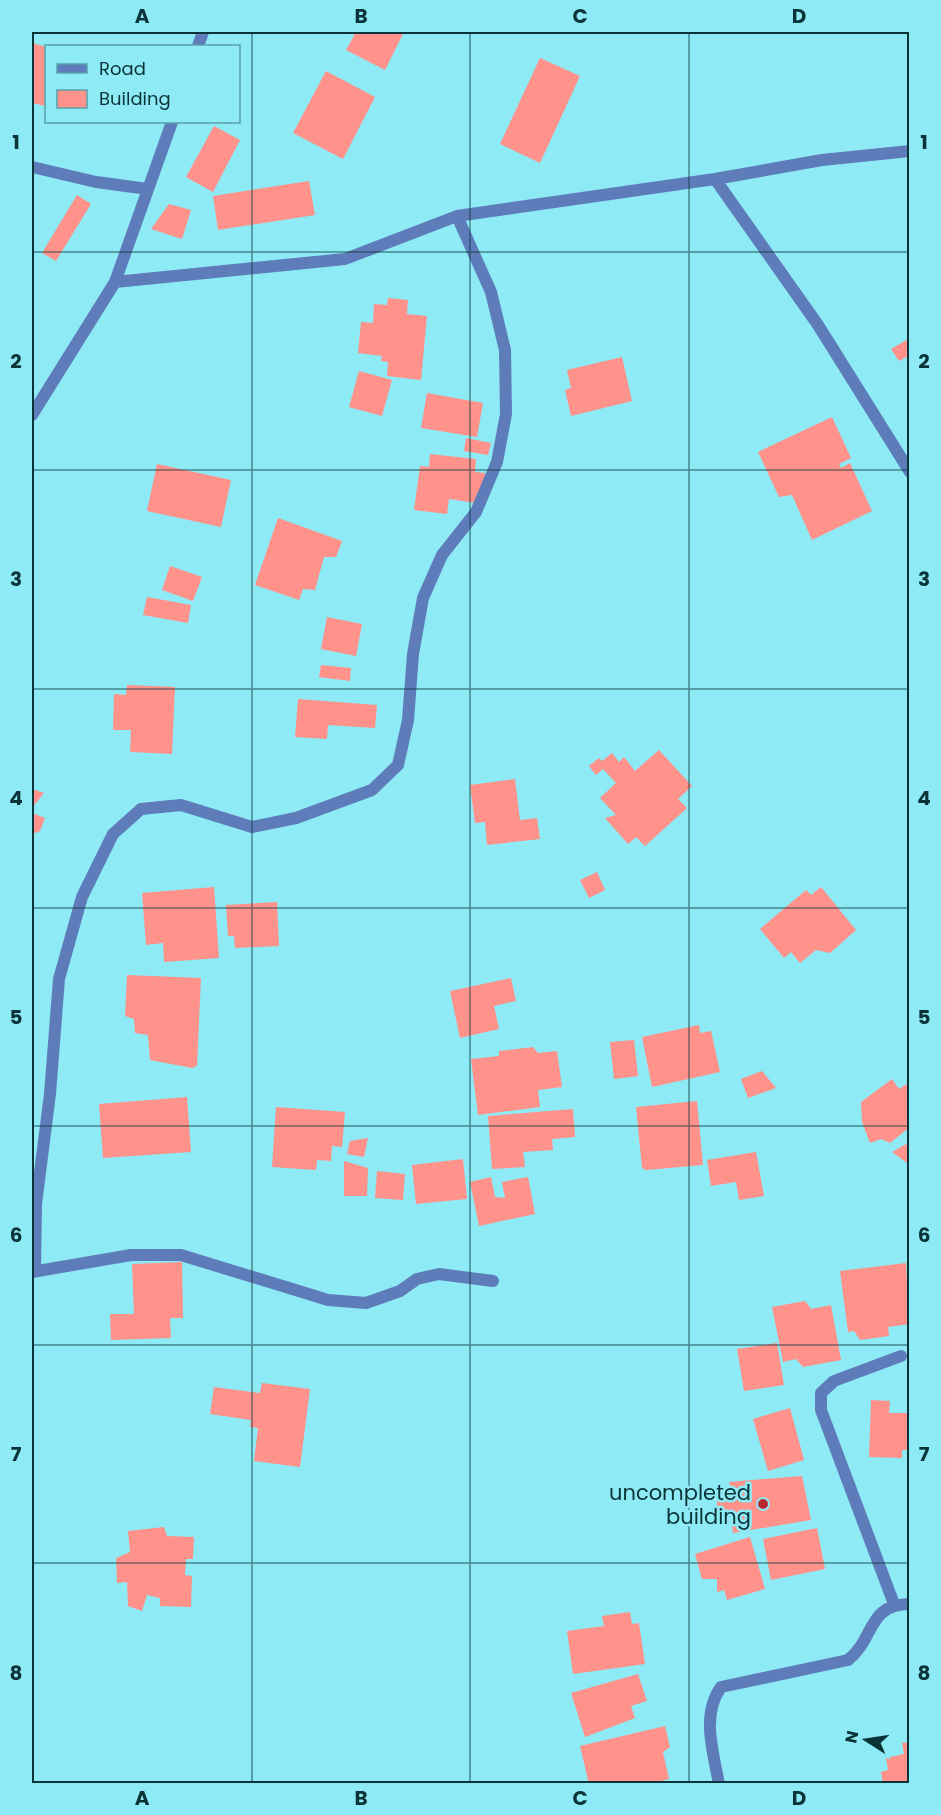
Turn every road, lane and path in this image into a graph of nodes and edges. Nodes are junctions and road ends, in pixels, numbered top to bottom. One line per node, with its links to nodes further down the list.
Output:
1 (172, 123): 5 (street)
2 (909, 151): 4 (street)
3 (32, 167): 5 (street)
4 (715, 179): 6 (street); 9 (street)
5 (148, 189): 7 (street)
6 (458, 216): 7 (street); 10 (street)
7 (115, 282): 8 (street)
8 (32, 415)
9 (909, 472)
10 (33, 1271): 11 (street)
11 (493, 1281)
12 (901, 1356): 13 (street)
13 (894, 1604): 14 (street); 15 (street)
14 (909, 1604)
15 (719, 1784)

